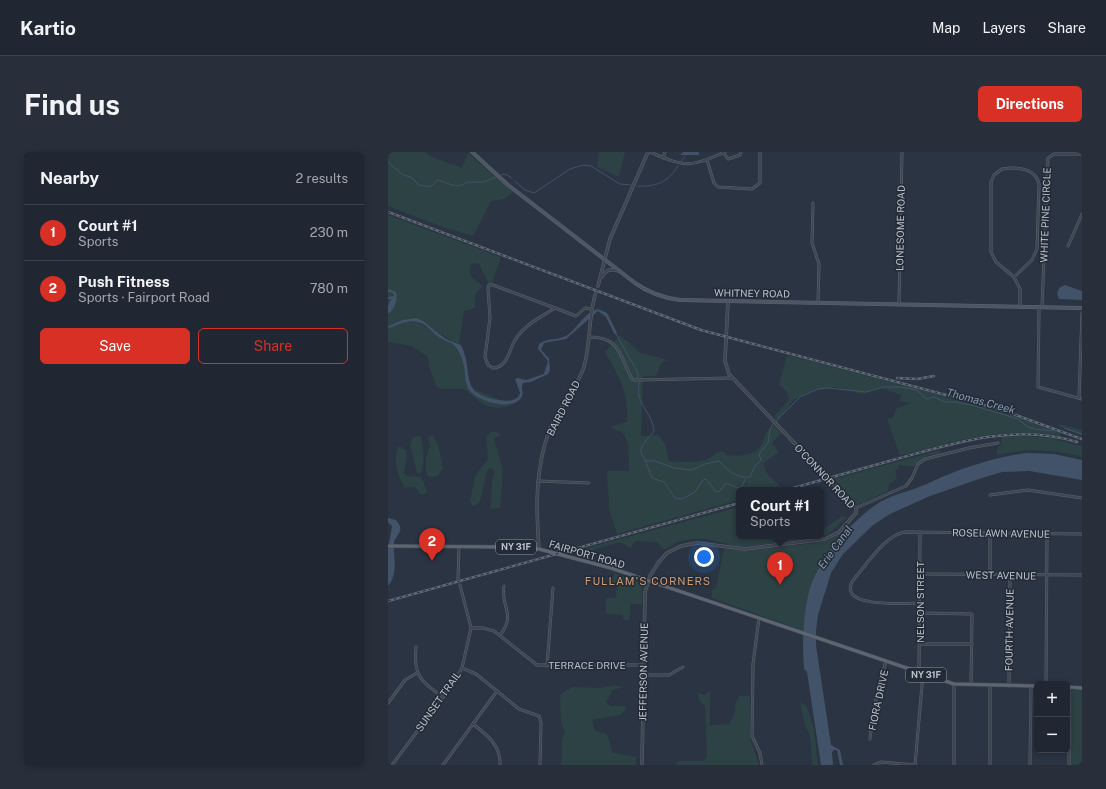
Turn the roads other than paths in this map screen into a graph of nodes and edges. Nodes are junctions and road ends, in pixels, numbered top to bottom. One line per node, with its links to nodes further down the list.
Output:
1 (472, 152): 14 (main road, WHITNEY ROAD)
2 (649, 152): 9 (street); 14 (street)
3 (665, 152): 9 (street)
4 (724, 152): 5 (street); 10 (street)
5 (741, 152)
6 (760, 152): 10 (street)
7 (902, 152): 22 (street, LONESOME ROAD)
8 (1082, 154): 24 (street, WHITE PINE CIRCLE)
9 (663, 158): 10 (street)
10 (707, 160)
11 (813, 202): 21 (street)
12 (1082, 214): 13 (street)
13 (1068, 246)
14 (605, 259): 15 (main road, WHITNEY ROAD); 17 (street)
15 (622, 273): 17 (street); 20 (main road, WHITNEY ROAD)
16 (1014, 277): 16 (street); 23 (street)
17 (601, 280): 18 (street)
18 (598, 286)
19 (596, 292): 27 (street, BAIRD ROAD)
20 (728, 301): 21 (main road, WHITNEY ROAD); 30 (street, O'CONNOR ROAD)
21 (818, 302): 22 (main road, WHITNEY ROAD)
22 (898, 303): 23 (main road, WHITNEY ROAD)
23 (1020, 306): 24 (main road, WHITNEY ROAD)
24 (1041, 307): 26 (main road, WHITNEY ROAD); 31 (street)
25 (555, 308): 25 (street); 27 (street)
26 (1082, 308)
27 (591, 309): 29 (street, BAIRD ROAD)
28 (1082, 313): 31 (street)
29 (589, 337): 30 (street); 33 (street, BAIRD ROAD)
30 (732, 378): 37 (street, O'CONNOR ROAD)
31 (1081, 399)
32 (998, 443): 37 (street)
33 (538, 482): 34 (street); 44 (street, BAIRD ROAD)
34 (589, 483)
35 (990, 495): 36 (street)
36 (1082, 498)
37 (856, 508): 51 (street, O'CONNOR ROAD)
38 (920, 532): 39 (street, ROSELAWN AVENUE); 45 (street, NELSON STREET); 55 (street, ROSELAWN AVENUE)
39 (990, 533): 40 (street, ROSELAWN AVENUE); 46 (street)
40 (1048, 533): 41 (street, ROSELAWN AVENUE); 48 (street)
41 (1082, 534)
42 (388, 546): 43 (main road, FAIRPORT ROAD / NY 31F)
43 (459, 547): 44 (main road, FAIRPORT ROAD / NY 31F); 50 (street)
44 (539, 549): 51 (main road, FAIRPORT ROAD / NY 31F)
45 (920, 574): 46 (street, WEST AVENUE); 55 (street, NELSON STREET)
46 (990, 574): 47 (street, WEST AVENUE)
47 (1010, 575): 48 (street, WEST AVENUE); 75 (street, FOURTH AVENUE)
48 (1047, 575): 49 (street, WEST AVENUE); 71 (street)
49 (1082, 575)
50 (458, 579)
51 (648, 580): 57 (main road, FAIRPORT ROAD / NY 31F); 64 (street, JEFFERSON AVENUE)
52 (460, 585): 58 (street, SUNSET TRAIL)
53 (504, 586): 59 (street)
54 (553, 588): 65 (street)
55 (920, 603): 56 (street, NELSON STREET)
56 (920, 613): 60 (street, NELSON STREET); 61 (street)
57 (758, 618): 63 (main road, FAIRPORT ROAD / NY 31F); 90 (street)
58 (471, 628): 59 (street, TERRACE DRIVE); 67 (street, SUNSET TRAIL)
59 (500, 635): 65 (street, TERRACE DRIVE)
60 (920, 644): 61 (street); 68 (street, NELSON STREET)
61 (972, 644): 73 (street)
62 (416, 647): 69 (street)
63 (886, 661): 68 (main road, NY 31F); 84 (street, FIORA DRIVE)
64 (643, 665): 65 (street, TERRACE DRIVE); 70 (street, JEFFERSON AVENUE)
65 (547, 666)
66 (683, 667): 70 (street)
67 (462, 668): 79 (street); 80 (street, SUNSET TRAIL)
68 (921, 673): 72 (main road, NY 31F); 92 (street, NELSON STREET)
69 (417, 674): 80 (street); 81 (street)
70 (643, 675): 89 (street, JEFFERSON AVENUE)
71 (1046, 681)
72 (954, 684): 73 (main road, NY 31F); 93 (street)
73 (971, 685): 74 (main road, NY 31F)
74 (990, 685): 75 (main road, NY 31F); 94 (street)
75 (1009, 686): 76 (main road, NY 31F)
76 (1031, 686): 95 (street)
77 (1070, 687): 78 (main road)
78 (1082, 688)
79 (497, 691): 83 (street); 88 (street)
80 (443, 697): 85 (street, SUNSET TRAIL)
81 (388, 703)
82 (1068, 717): 96 (street)
83 (473, 724): 86 (street); 87 (street)
84 (870, 739)
85 (392, 765)
86 (443, 765)
87 (500, 765)
88 (540, 765)
89 (642, 765)
90 (762, 765)
91 (874, 765): 92 (street)
92 (915, 765)
93 (954, 765)
94 (990, 765)
95 (1030, 765)
96 (1069, 765)

